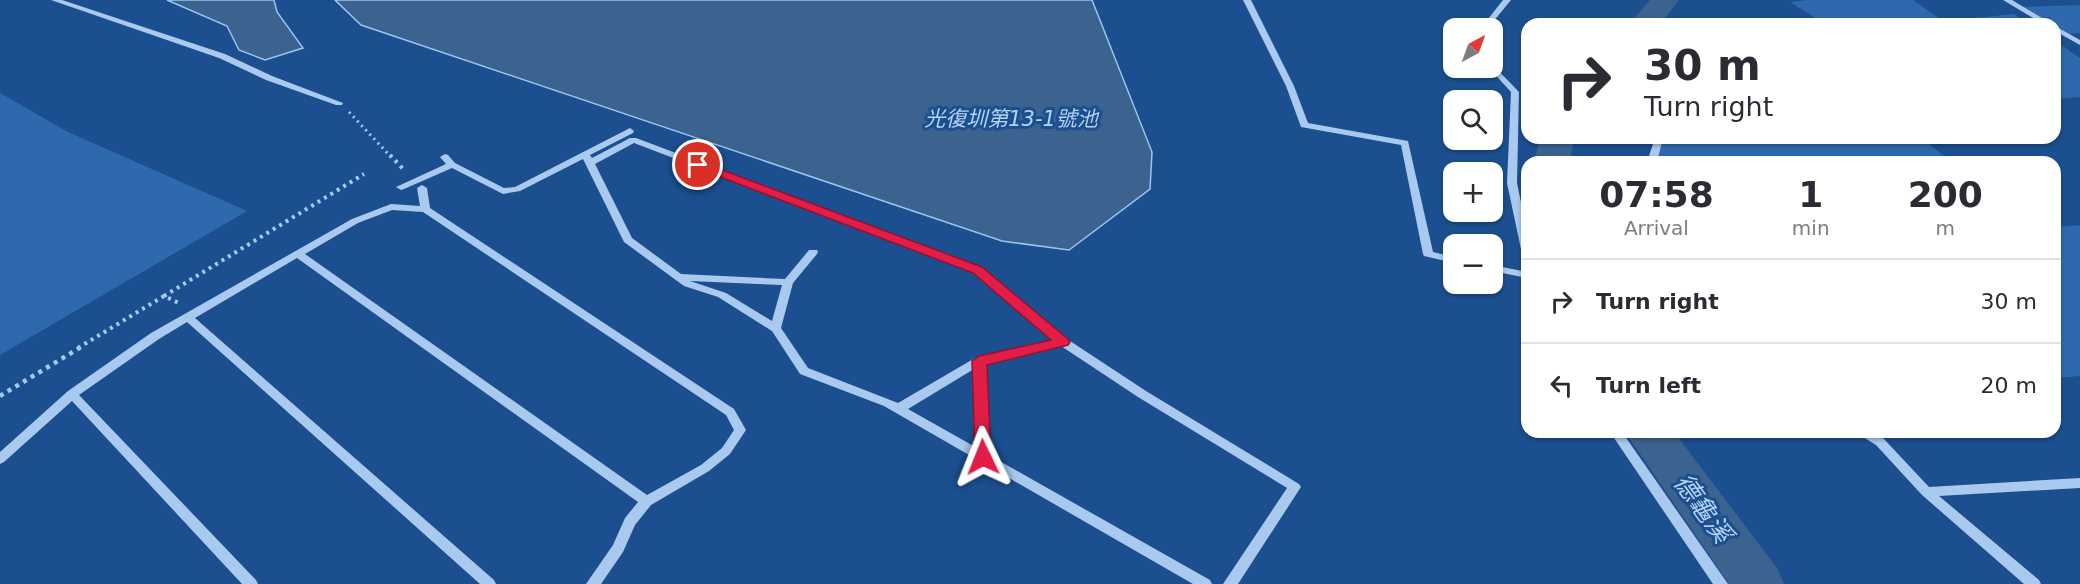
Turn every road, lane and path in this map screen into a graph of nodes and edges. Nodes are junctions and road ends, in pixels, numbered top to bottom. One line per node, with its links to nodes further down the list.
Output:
1 (55, 0): 10 (street)
2 (1247, 0): 20 (street)
3 (1507, 0): 5 (street)
4 (2007, 0): 6 (street)
5 (1492, 18)
6 (2038, 18)
7 (2061, 32): 8 (street)
8 (2080, 43)
9 (1503, 78): 17 (street)
10 (339, 103): 15 (path)
11 (630, 131): 12 (street)
12 (588, 159): 14 (street); 23 (street); 28 (street)
13 (364, 174): 25 (path)
14 (401, 187)
15 (422, 188): 16 (street)
16 (425, 209): 19 (street); 39 (street)
17 (1521, 226)
18 (813, 252): 24 (street)
19 (298, 254): 26 (street); 39 (street)
20 (1443, 257)
21 (1503, 270): 22 (street)
22 (1521, 274)
23 (679, 277): 24 (street); 27 (street)
24 (788, 282): 27 (street)
25 (164, 296): 26 (path); 31 (path)
26 (188, 317): 30 (street); 41 (street)
27 (776, 328): 32 (street)
28 (1063, 342): 29 (street); 44 (street)
29 (979, 361): 32 (street); 35 (street)
30 (72, 394): 36 (street); 40 (street)
31 (0, 396)
32 (898, 409): 35 (street)
33 (1620, 438): 45 (street)
34 (1874, 438): 38 (street)
35 (983, 457): 43 (street)
36 (0, 459)
37 (2080, 483): 38 (street)
38 (1926, 492): 46 (street)
39 (646, 501): 42 (street)
40 (251, 584)
41 (489, 584)
42 (593, 584)
43 (1206, 584)
44 (1230, 584)
45 (1721, 584)
46 (2034, 584)

